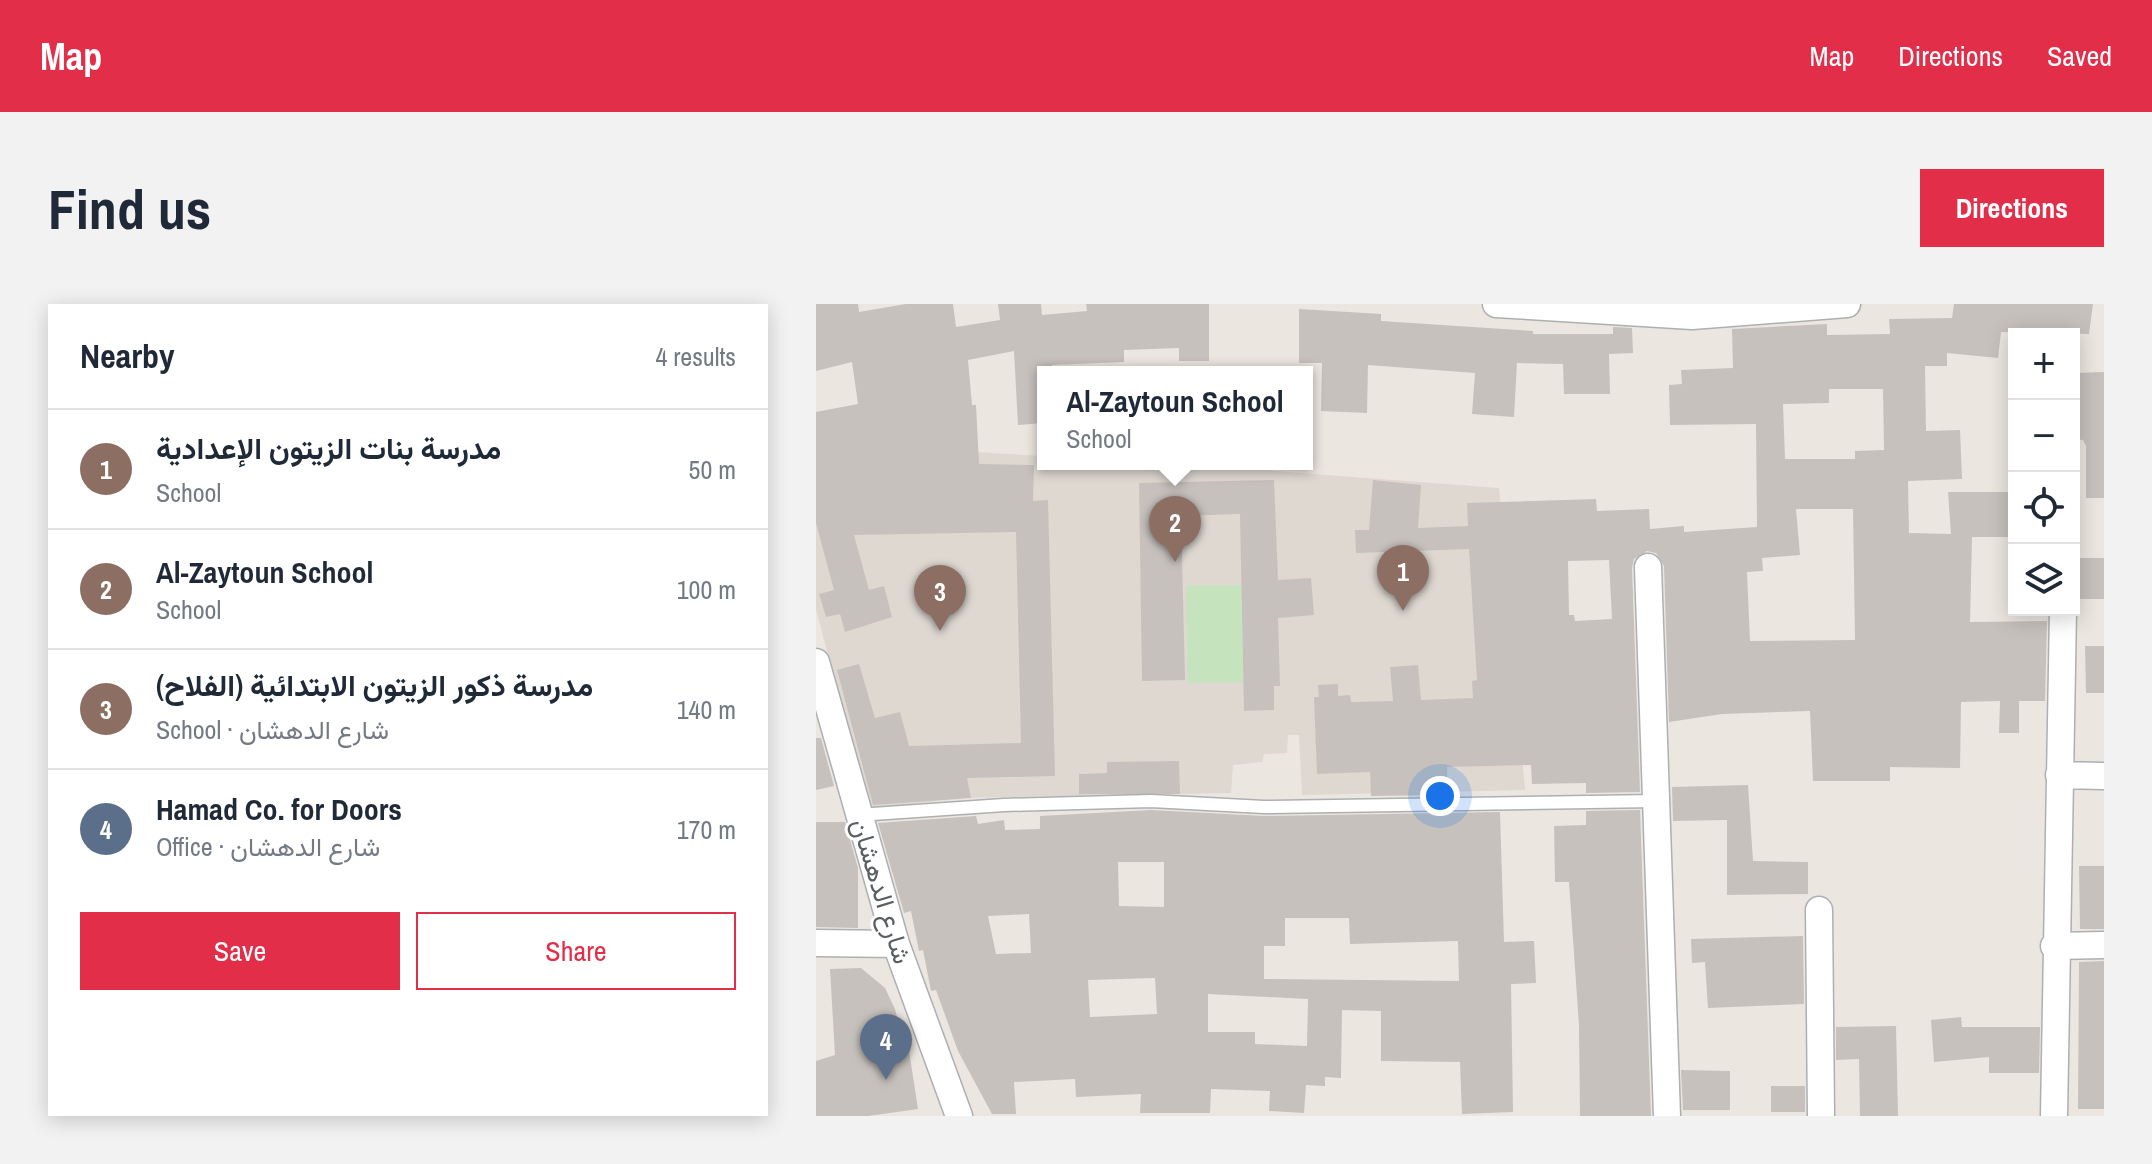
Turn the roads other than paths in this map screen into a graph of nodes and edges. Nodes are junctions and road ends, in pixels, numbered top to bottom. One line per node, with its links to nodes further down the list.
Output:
1 (1496, 304): 2 (street)
2 (1847, 304)
3 (1648, 567): 8 (street)
4 (2063, 616): 6 (street)
5 (816, 662): 9 (street, شارع الدهشان)
6 (2059, 775): 7 (street); 14 (street)
7 (2104, 776)
8 (1655, 801): 9 (lane); 16 (street)
9 (858, 815): 12 (street, شارع الدهشان)
10 (1819, 910): 17 (street)
11 (816, 943): 12 (street)
12 (896, 944): 15 (street, شارع الدهشان)
13 (2104, 945): 14 (street)
14 (2054, 946): 18 (street)
15 (959, 1116)
16 (1667, 1116)
17 (1821, 1116)
18 (2054, 1116)

